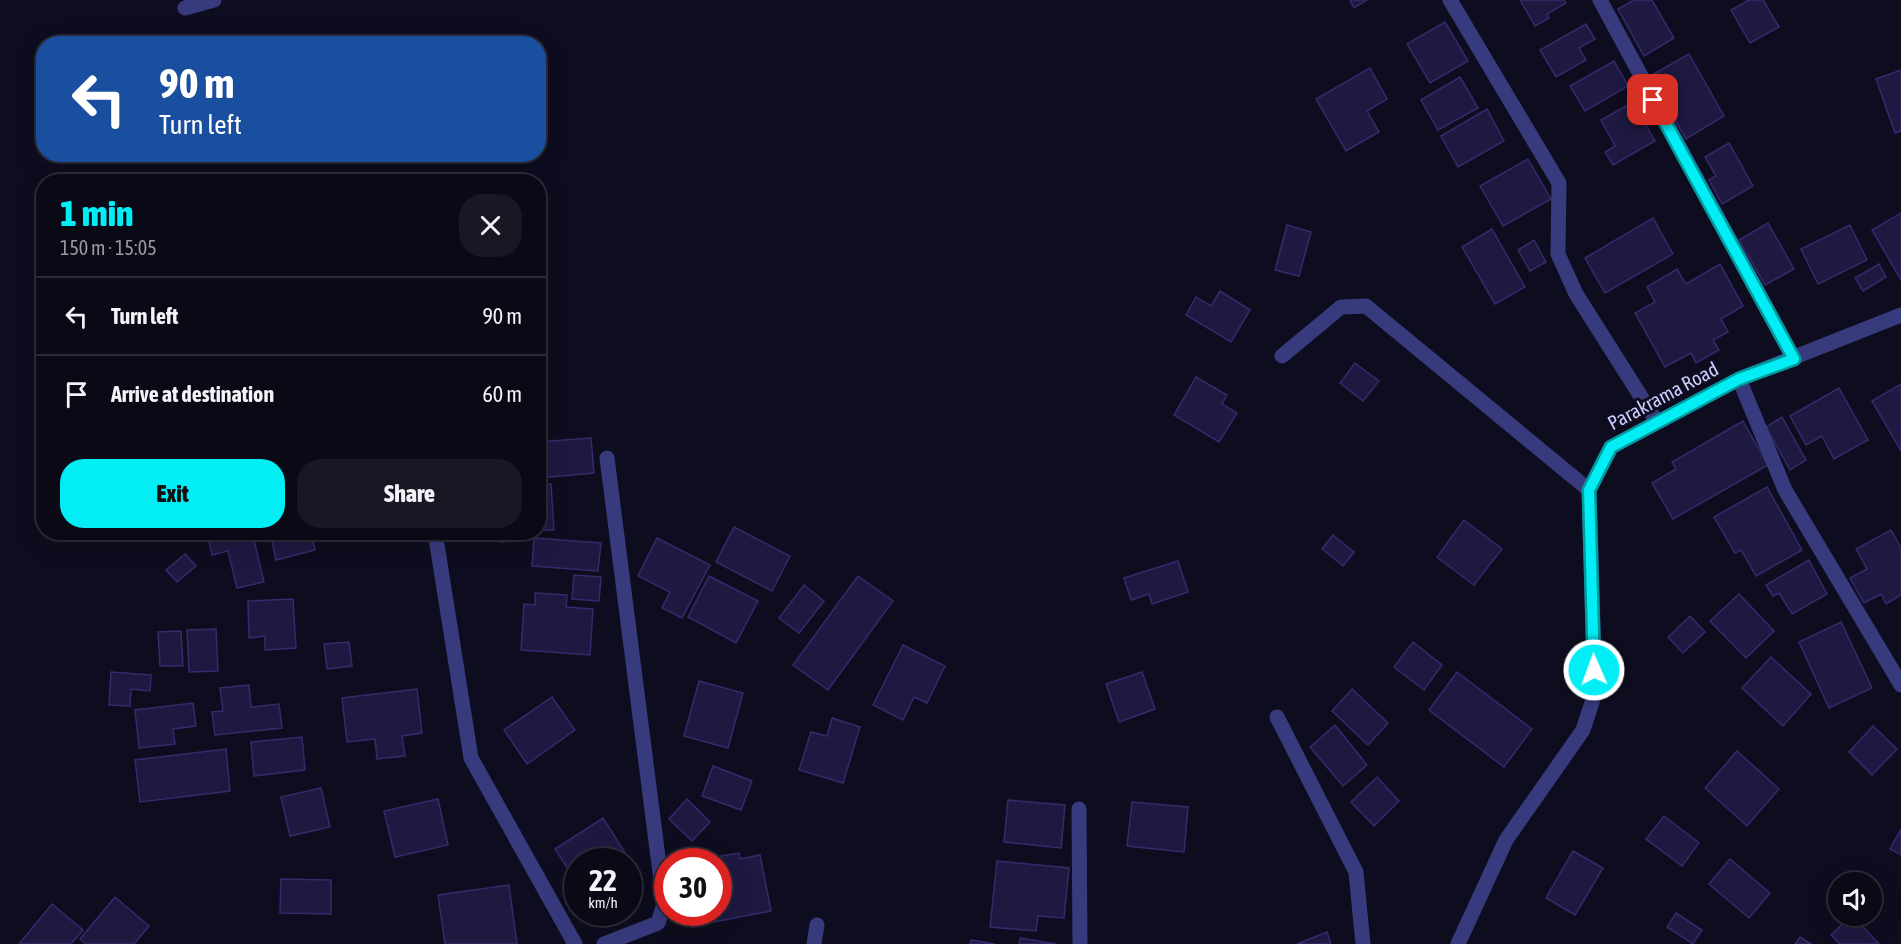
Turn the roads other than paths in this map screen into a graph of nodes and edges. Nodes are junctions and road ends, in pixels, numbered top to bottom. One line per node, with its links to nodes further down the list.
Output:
1 (214, 0): 4 (street)
2 (1450, 0): 9 (street)
3 (1599, 0): 7 (street)
4 (185, 8)
5 (1901, 315): 7 (street, Parakrama Road)
6 (1282, 356): 11 (street)
7 (1794, 359): 8 (street, Parakrama Road)
8 (1739, 379): 9 (street, Parakrama Road); 13 (street)
9 (1657, 422): 11 (street, Parakrama Road)
10 (608, 458): 18 (street)
11 (1589, 490): 22 (street, Parakrama Road)
12 (436, 540): 17 (street)
13 (1901, 685)
14 (1277, 717): 21 (street)
15 (1079, 809): 20 (street)
16 (817, 925): 19 (street)
17 (575, 944)
18 (603, 944)
19 (814, 944)
20 (1080, 944)
21 (1363, 944)
22 (1458, 944)

